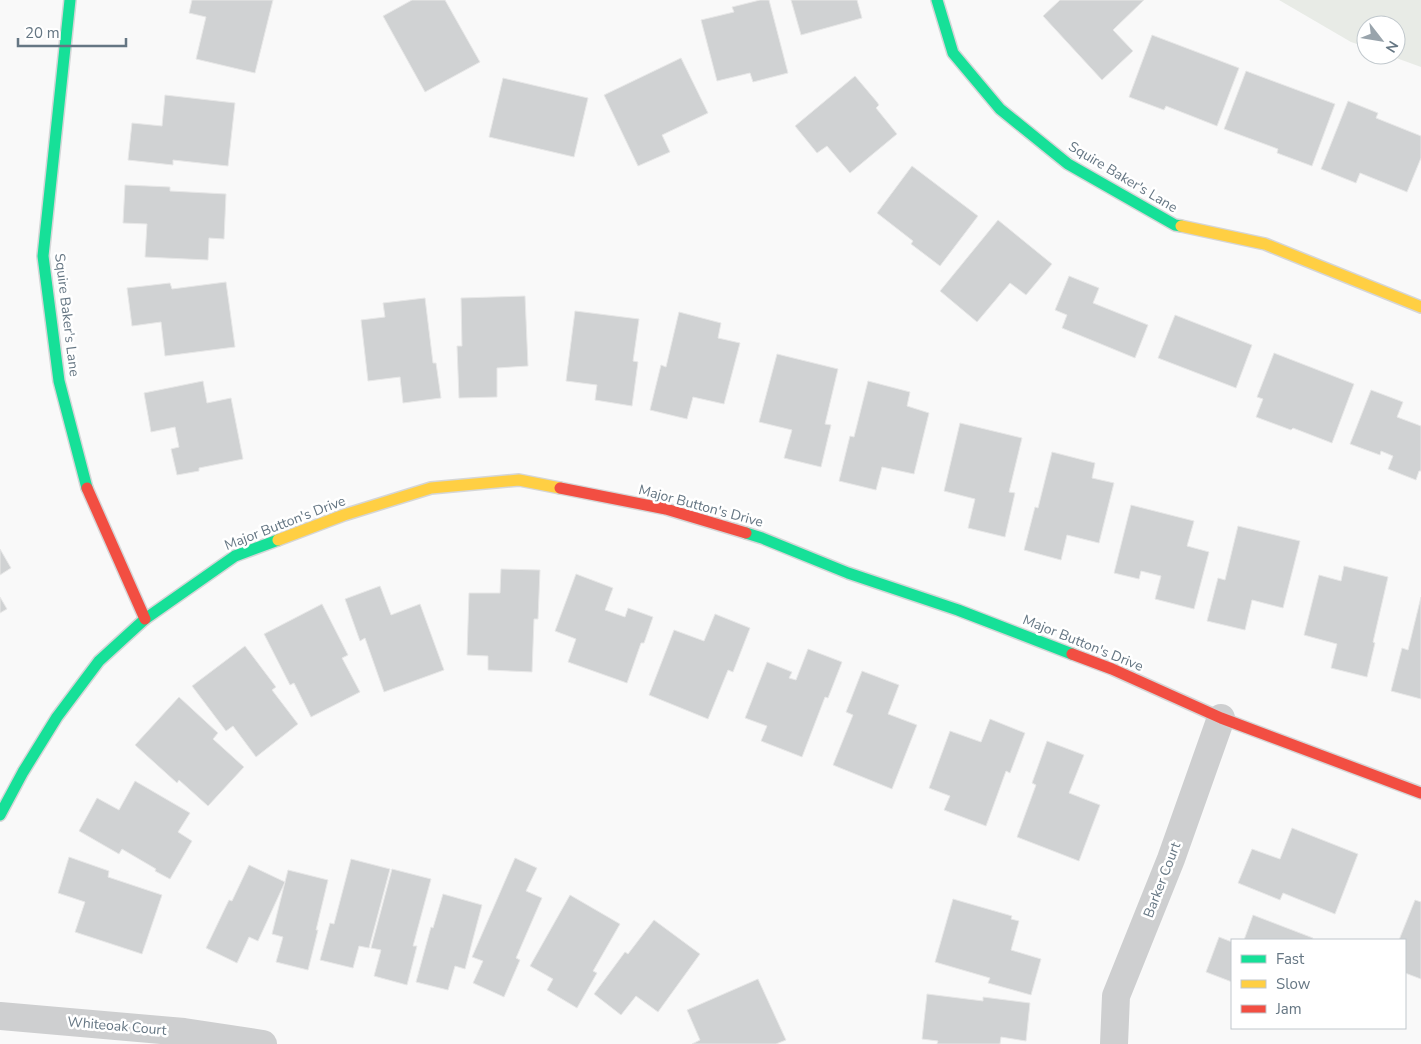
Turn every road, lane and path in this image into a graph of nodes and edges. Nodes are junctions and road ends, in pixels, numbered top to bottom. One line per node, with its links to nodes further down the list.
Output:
1 (70, 0): 4 (street, Squire Baker's Lane)
2 (937, 0): 3 (street, Squire Baker's Lane)
3 (1421, 307)
4 (145, 619): 5 (street, Major Button's Drive); 7 (street, Major Button's Drive)
5 (1221, 718): 6 (street, Major Button's Drive); 10 (street, Barker Court)
6 (1421, 793)
7 (0, 815)
8 (0, 1016): 9 (street, Whiteoak Court)
9 (263, 1044)
10 (1114, 1044)

